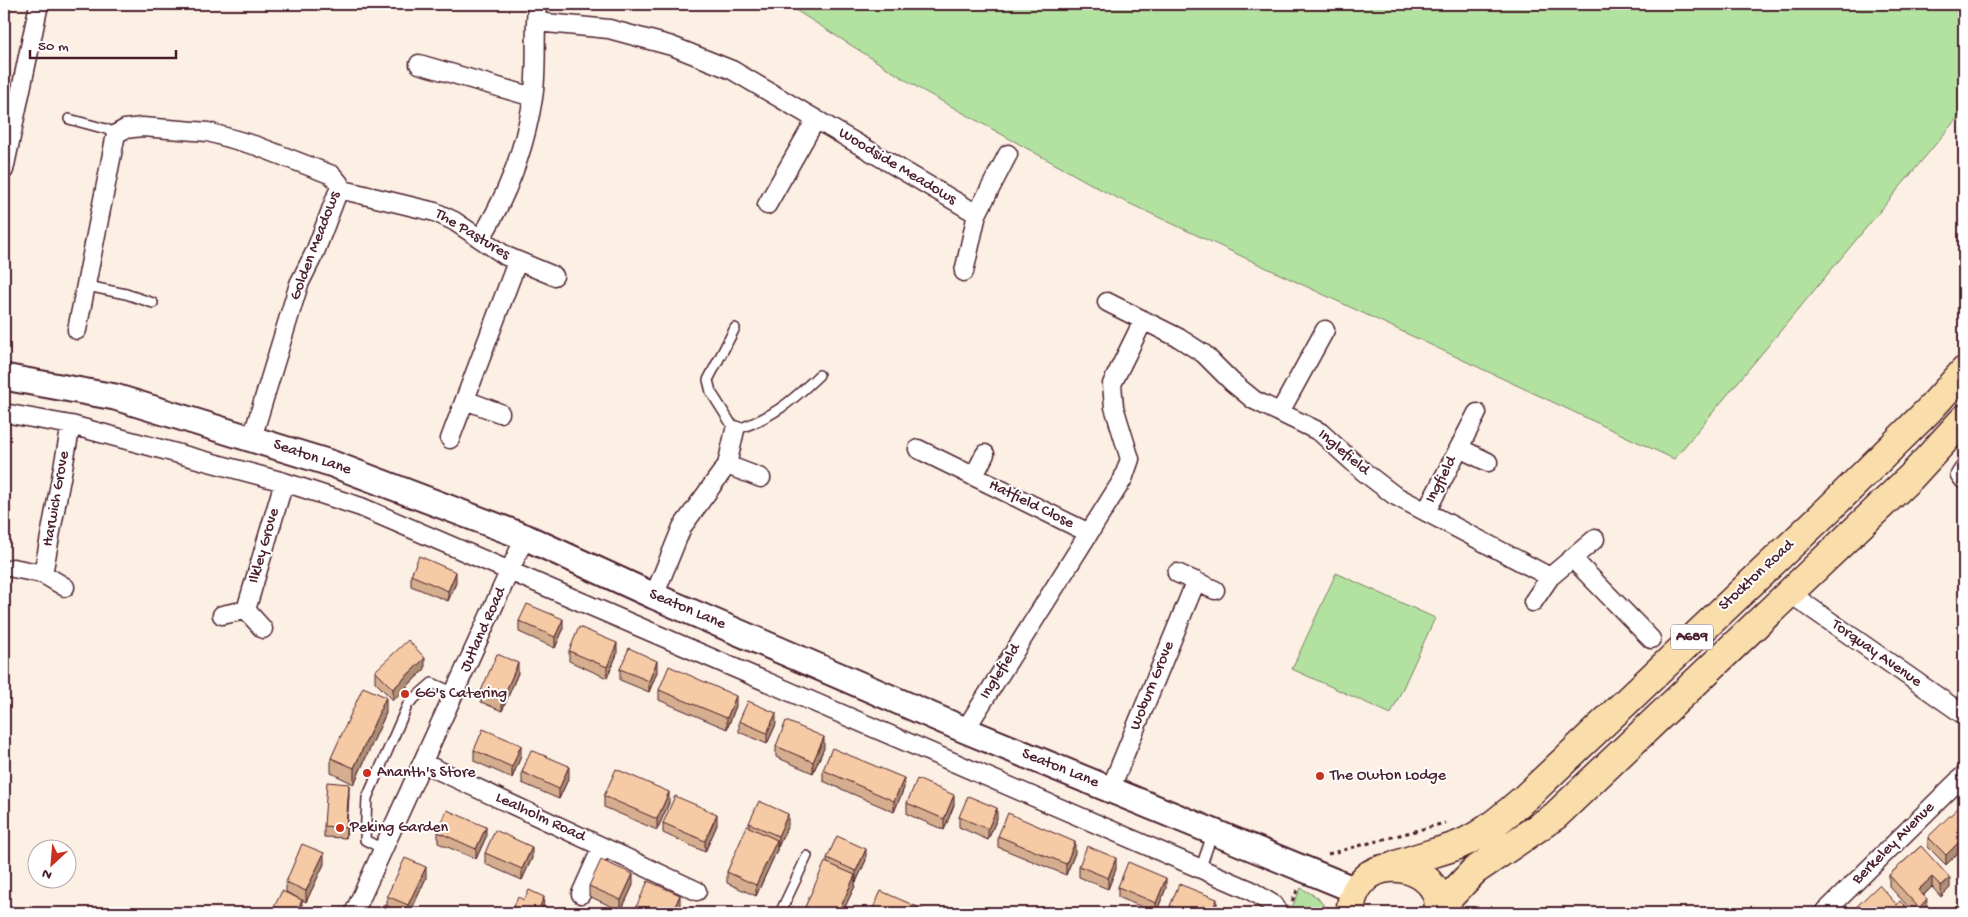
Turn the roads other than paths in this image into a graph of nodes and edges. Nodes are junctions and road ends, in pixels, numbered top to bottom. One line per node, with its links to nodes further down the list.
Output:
1 (39, 4): 10 (street)
2 (537, 4): 3 (street)
3 (536, 22): 5 (street); 7 (street, Woodside Meadows)
4 (419, 64): 5 (street)
5 (533, 97): 14 (street)
6 (69, 119): 8 (lane)
7 (816, 119): 12 (street); 13 (street, Woodside Meadows)
8 (116, 134): 11 (street, Golden Meadows); 18 (street)
9 (1008, 154): 13 (street)
10 (4, 170)
11 (339, 189): 14 (street, The Pastures); 36 (street, Golden Meadows)
12 (767, 205)
13 (977, 214): 16 (street)
14 (481, 238): 15 (street, The Pastures)
15 (517, 262): 17 (street, The Pastures); 28 (street, The Pastures)
16 (964, 272)
17 (554, 276)
18 (87, 286): 20 (lane); 23 (street)
19 (1107, 302): 21 (street, Inglefield)
20 (153, 303)
21 (1142, 321): 29 (street, Inglefield); 49 (street, Inglefield)
22 (735, 328): 35 (lane)
23 (78, 330)
24 (1325, 330): 29 (street)
25 (1964, 371): 78 (highway, Stockton Road / A689)
26 (820, 375): 35 (lane)
27 (4, 376): 36 (main road, Seaton Lane)
28 (465, 400): 31 (street); 37 (street, The Pastures)
29 (1280, 412): 48 (street, Inglefield)
30 (4, 413): 34 (street, Seaton Lane)
31 (500, 413)
32 (1477, 413): 38 (street, Ingfield)
33 (1964, 419): 61 (highway, Stockton Road / A689)
34 (71, 425): 47 (street, Seaton Lane); 56 (street, Harwich Grove)
35 (734, 430): 42 (street)
36 (252, 438): 50 (main road, Seaton Lane)
37 (450, 438)
38 (1459, 448): 41 (street, Ingfield); 48 (street, Ingfield)
39 (918, 449): 44 (street, Hatfield Close)
40 (985, 454): 44 (street, Hatfield Close)
41 (1488, 462)
42 (727, 465): 45 (street); 62 (street)
43 (1964, 469): 46 (street)
44 (974, 476): 49 (street, Hatfield Close)
45 (761, 478)
46 (1964, 480)
47 (284, 482): 54 (street, Seaton Lane); 64 (street, Ilkley Grove)
48 (1426, 512): 57 (street, Inglefield)
49 (1089, 533): 70 (street, Inglefield)
50 (525, 537): 54 (street, Jutland Road); 62 (main road, Seaton Lane)
51 (1595, 539): 52 (street)
52 (1572, 558): 57 (street); 67 (street)
53 (13, 568): 56 (street)
54 (509, 573): 68 (street, Jutland Road); 79 (street, Seaton Lane)
55 (1177, 573): 58 (street)
56 (43, 574): 59 (street)
57 (1550, 577): 63 (street)
58 (1196, 582): 60 (street); 73 (street, Woburn Grove)
59 (65, 587)
60 (1215, 590)
61 (1788, 592): 69 (street, Torquay Avenue); 83 (highway, Stockton Road / A689)
62 (654, 596): 70 (main road, Seaton Lane)
63 (1533, 602)
64 (246, 610): 65 (street); 66 (street)
65 (222, 615)
66 (263, 629)
67 (1651, 639)
68 (456, 693): 71 (street, Jutland Road); 76 (lane)
69 (1964, 715)
70 (965, 730): 73 (main road, Seaton Lane)
71 (423, 763): 75 (street, Lealholm Road); 76 (street, Jutland Road)
72 (1964, 775): 87 (street, Berkeley Avenue)
73 (1110, 790): 74 (main road, Seaton Lane)
74 (1213, 832): 79 (lane); 82 (main road, Seaton Lane)
75 (602, 847): 80 (street, Lealholm Road); 81 (street, Lealholm Road)
76 (383, 849): 85 (street, Jutland Road)
77 (807, 856): 86 (lane)
78 (1394, 866): 82 (highway, Stockton Road); 83 (highway)
79 (1200, 870): 84 (street, Seaton Lane)
80 (697, 891)
81 (580, 894)
82 (1353, 902)
83 (1438, 910)
84 (1285, 911)
85 (354, 913)
86 (780, 913)
87 (1824, 913)

